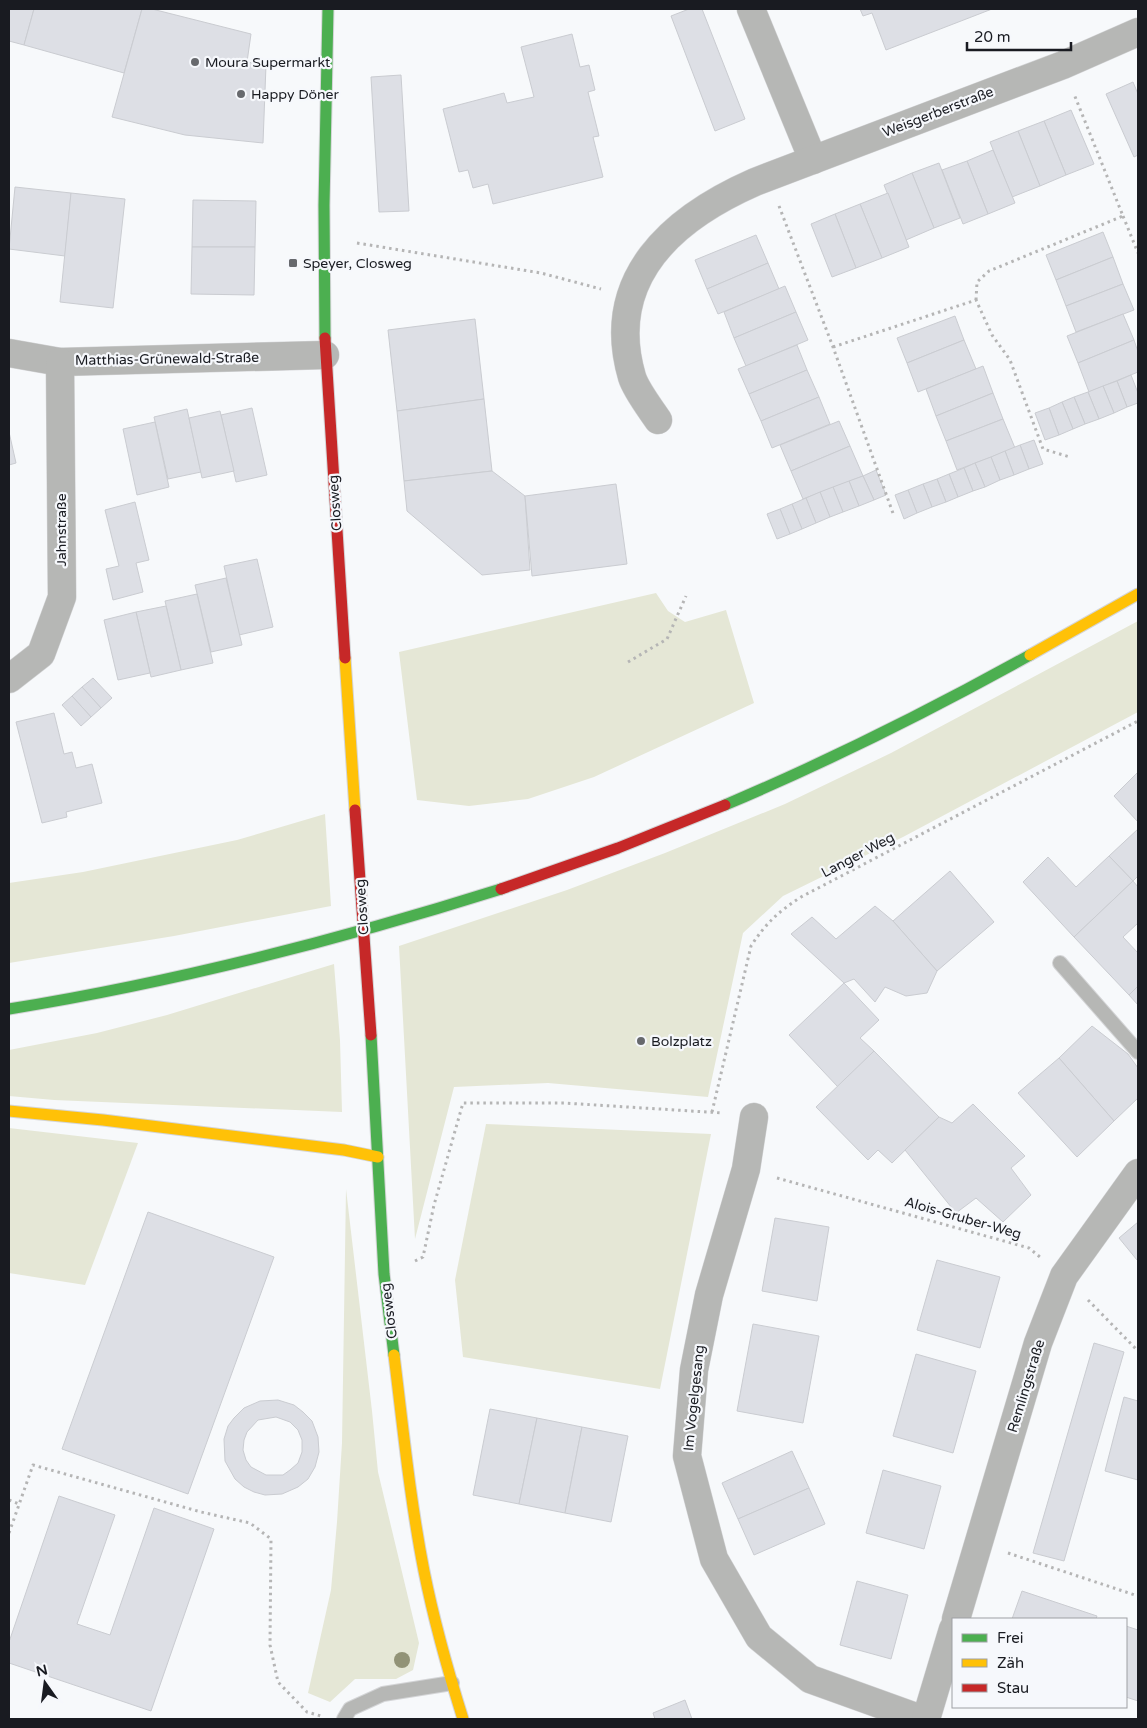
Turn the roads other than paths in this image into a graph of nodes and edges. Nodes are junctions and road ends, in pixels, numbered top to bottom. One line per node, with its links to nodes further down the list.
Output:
1 (328, 9): 6 (street, Closweg)
2 (751, 9): 4 (street)
3 (1138, 32): 4 (street, Weisgerberstraße)
4 (813, 160): 8 (street, Weisgerberstraße)
5 (9, 353): 7 (street, Matthias-Grünewald-Straße)
6 (325, 356): 7 (street, Matthias-Grünewald-Straße); 16 (street, Closweg, bridge)
7 (60, 362): 10 (street, Jahnstraße)
8 (658, 420)
9 (1138, 594): 12 (street)
10 (9, 679)
11 (1060, 963): 13 (lane)
12 (9, 1009)
13 (1138, 1052)
14 (9, 1111): 16 (street)
15 (754, 1117): 23 (street, Im Vogelgesang)
16 (378, 1156): 20 (street, Closweg)
17 (1138, 1173): 18 (street, Remlingstraße)
18 (956, 1618)
19 (952, 1632): 24 (street)
20 (452, 1683): 21 (lane); 22 (street, Closweg)
21 (344, 1719)
22 (463, 1719)
23 (920, 1719)
24 (926, 1719)

